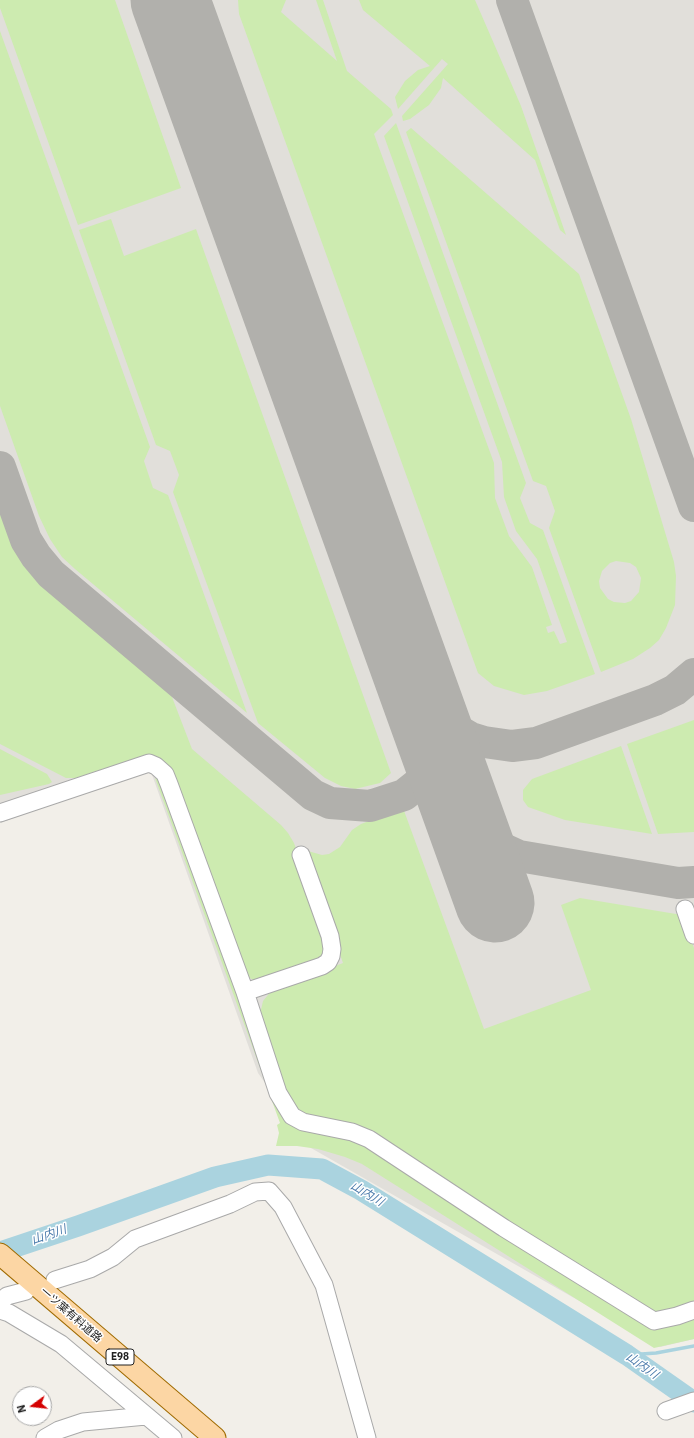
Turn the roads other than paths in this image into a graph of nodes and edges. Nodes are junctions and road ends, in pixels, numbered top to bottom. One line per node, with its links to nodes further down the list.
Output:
1 (0, 813): 5 (street)
2 (301, 855): 5 (street)
3 (685, 909): 4 (street)
4 (694, 935)
5 (245, 992): 11 (street)
6 (0, 1254): 8 (main road, 一ツ葉有料道路 / E98)
7 (55, 1280): 18 (street)
8 (25, 1283): 9 (street); 17 (main road, 一ツ葉有料道路 / E98)
9 (0, 1302)
10 (0, 1310): 14 (street)
11 (694, 1310)
12 (694, 1401): 13 (street)
13 (666, 1411)
14 (146, 1416): 15 (street); 16 (street)
15 (45, 1438)
16 (173, 1438)
17 (215, 1438)
18 (367, 1438)

